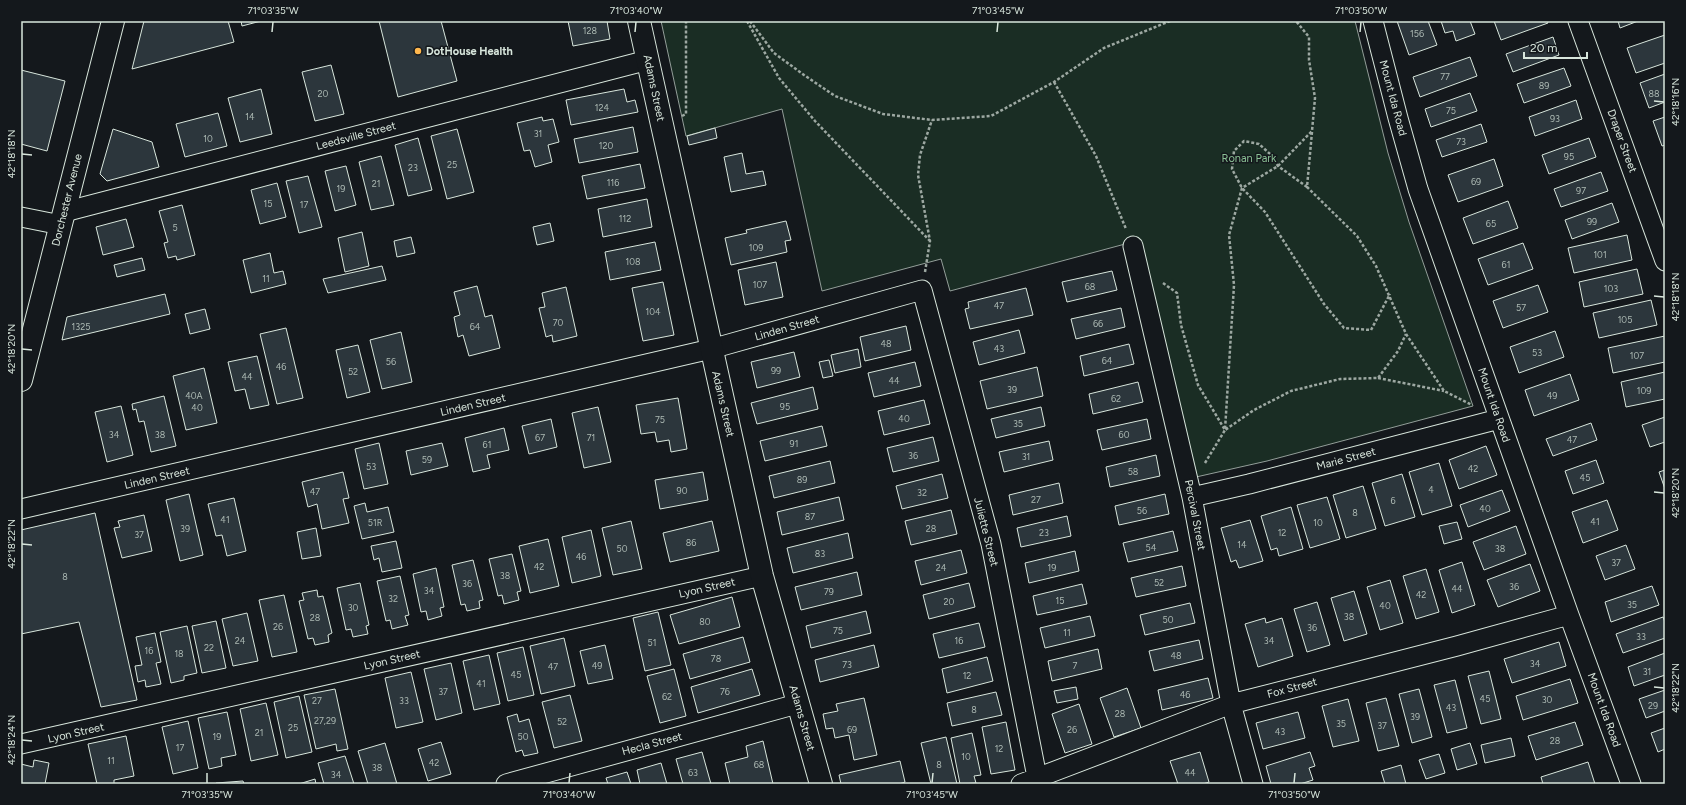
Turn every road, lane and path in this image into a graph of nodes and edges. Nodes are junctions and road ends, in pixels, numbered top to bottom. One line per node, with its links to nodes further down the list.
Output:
1 (113, 21): 20 (main road, Dorchester Avenue)
2 (639, 21): 11 (main road, Adams Street)
3 (686, 21): 14 (path)
4 (746, 21): 21 (path)
5 (750, 21): 13 (path)
6 (1170, 21): 10 (path)
7 (1296, 21): 15 (path)
8 (1373, 21): 32 (street, Mount Ida Road)
9 (1578, 21): 23 (street, Draper Street)
10 (1165, 22): 12 (path)
11 (648, 60): 14 (main road, Adams Street); 20 (street, Leedsville Street)
12 (1054, 82): 13 (path); 22 (path)
13 (932, 120): 21 (path)
14 (662, 124): 28 (main road, Adams Street)
15 (1312, 131): 16 (path); 17 (path)
16 (1278, 166): 17 (path); 18 (path); 18 (path)
17 (1307, 187): 26 (path)
18 (1242, 188): 26 (path); 33 (path)
19 (21, 217): 20 (street)
20 (62, 218): 30 (main road, Dorchester Avenue)
21 (930, 241): 25 (path)
22 (1133, 246): 35 (street, Percival Street)
23 (1665, 261)
24 (1159, 280): 33 (path)
25 (922, 290): 28 (street, Linden Street); 42 (street, Juliette Street)
26 (1390, 294): 27 (path)
27 (1406, 334): 29 (path); 31 (path)
28 (711, 349): 36 (street, Linden Street); 37 (main road, Adams Street)
29 (1378, 378): 31 (path); 33 (path)
30 (21, 380)
31 (1444, 391): 32 (path)
32 (1499, 419): 35 (street, Marie Street); 38 (street, Mount Ida Road)
33 (1225, 430): 34 (path)
34 (1203, 465)
35 (1192, 497): 40 (street, Percival Street)
36 (21, 510)
37 (762, 576): 39 (main road, Adams Street); 41 (street, Lyon Street)
38 (1569, 615): 40 (street, Fox Street); 46 (street, Mount Ida Road)
39 (797, 704): 43 (street, Hecla Street); 44 (main road, Adams Street)
40 (1230, 704): 42 (street, Fox Street); 45 (street, Percival Street)
41 (21, 744)
42 (1029, 781)
43 (506, 784)
44 (821, 784)
45 (1253, 784)
46 (1632, 784)

